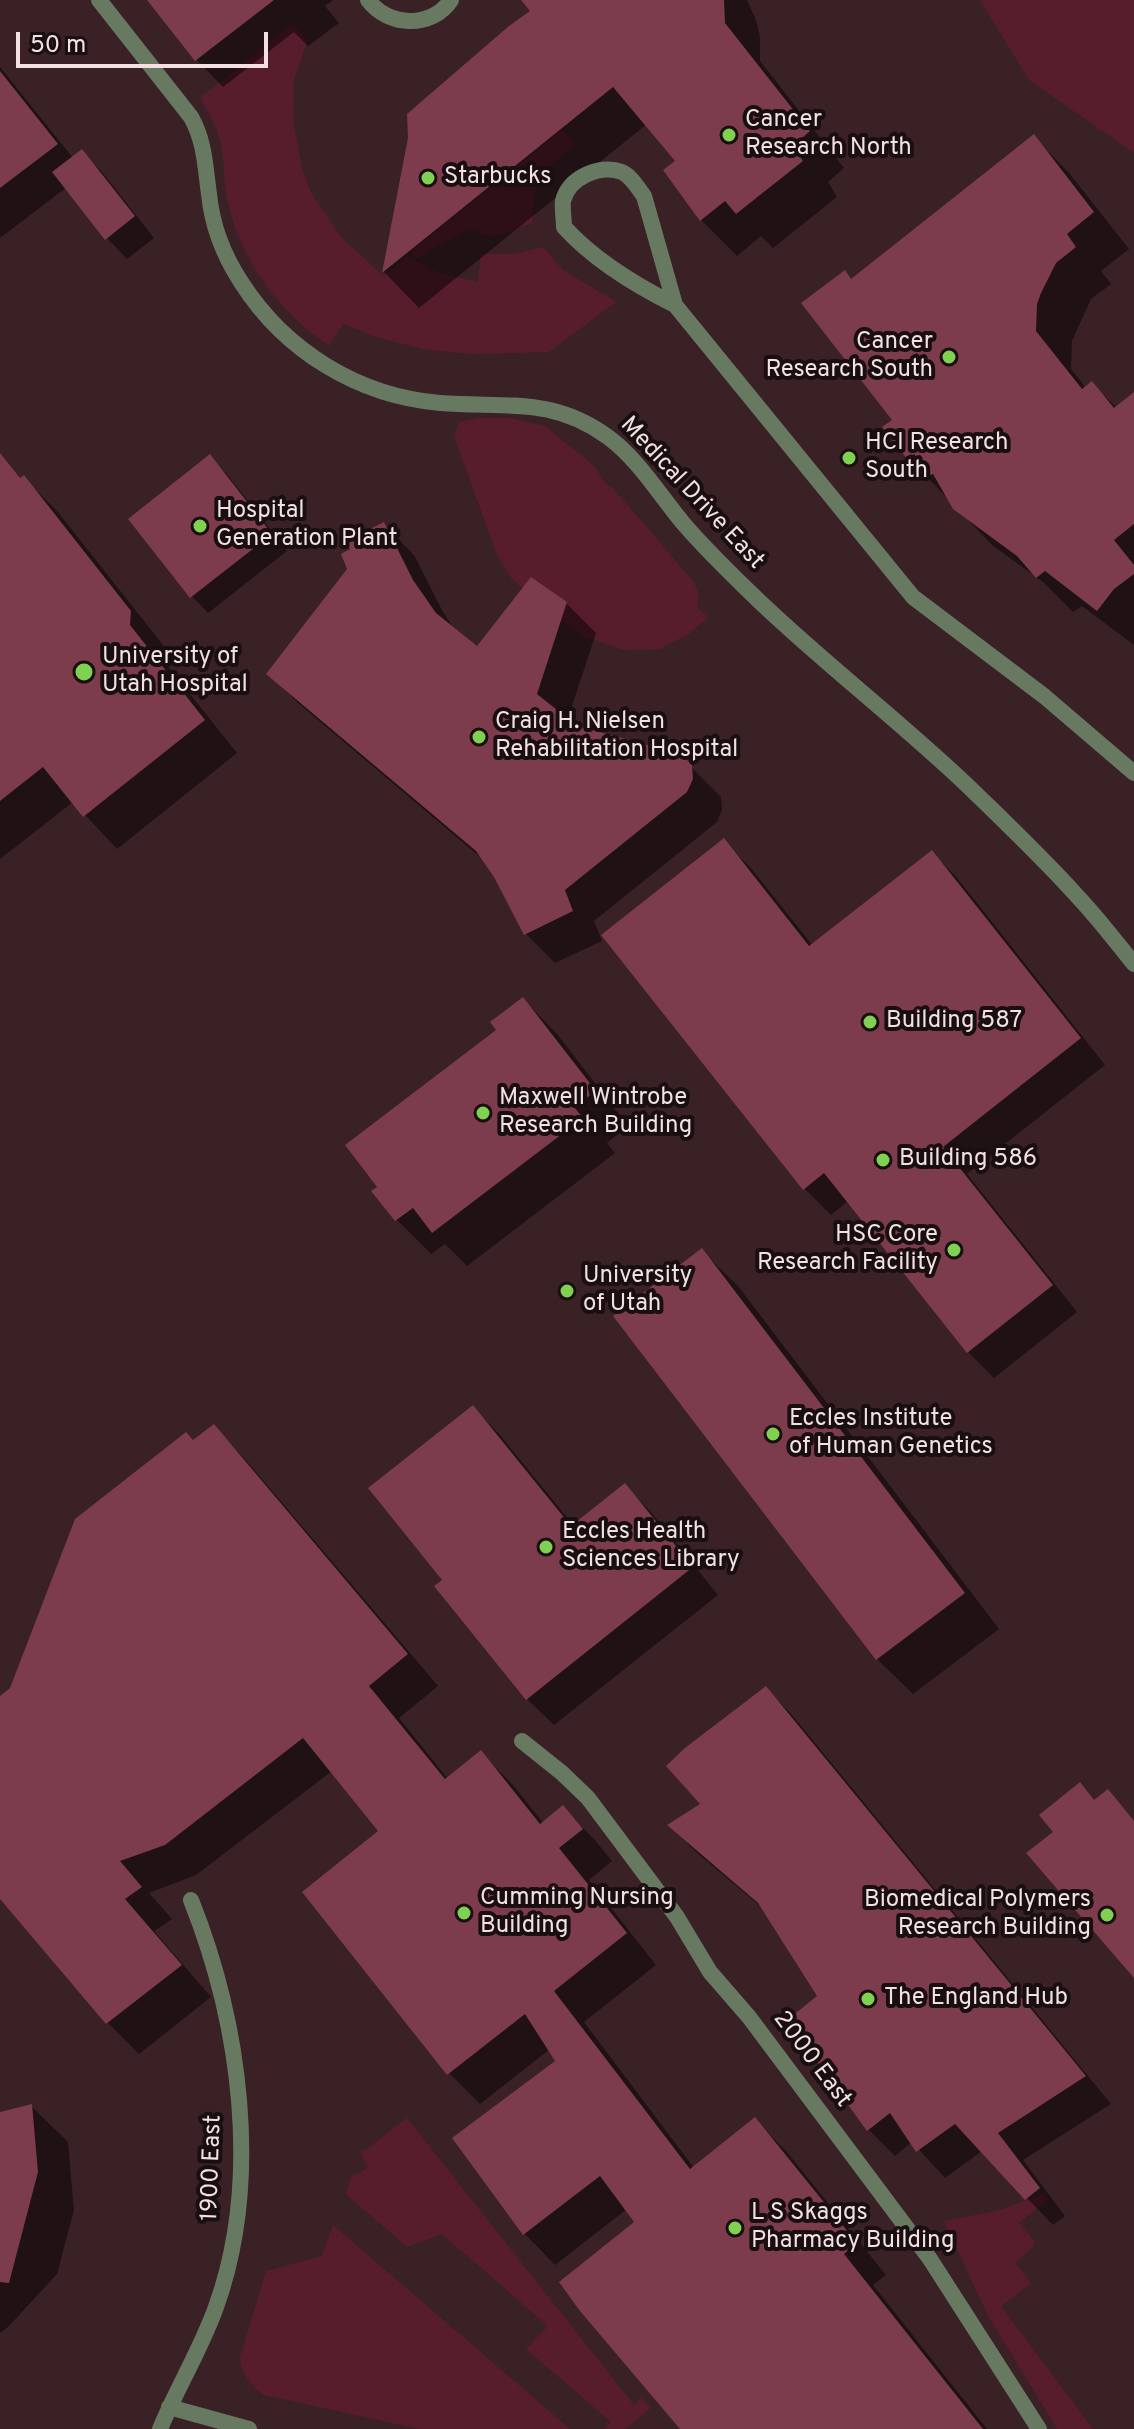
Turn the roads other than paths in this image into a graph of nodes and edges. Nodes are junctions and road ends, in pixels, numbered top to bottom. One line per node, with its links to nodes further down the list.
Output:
1 (99, 0): 6 (street, Medical Drive East)
2 (368, 0): 3 (street)
3 (451, 0)
4 (675, 305): 4 (street); 5 (street)
5 (1134, 773)
6 (1134, 964)
7 (522, 1741): 12 (street, 2000 East)
8 (191, 1900): 9 (street, 1900 East)
9 (169, 2407): 10 (street, 1900 East); 11 (street)
10 (160, 2429)
11 (249, 2429)
12 (1039, 2429)

